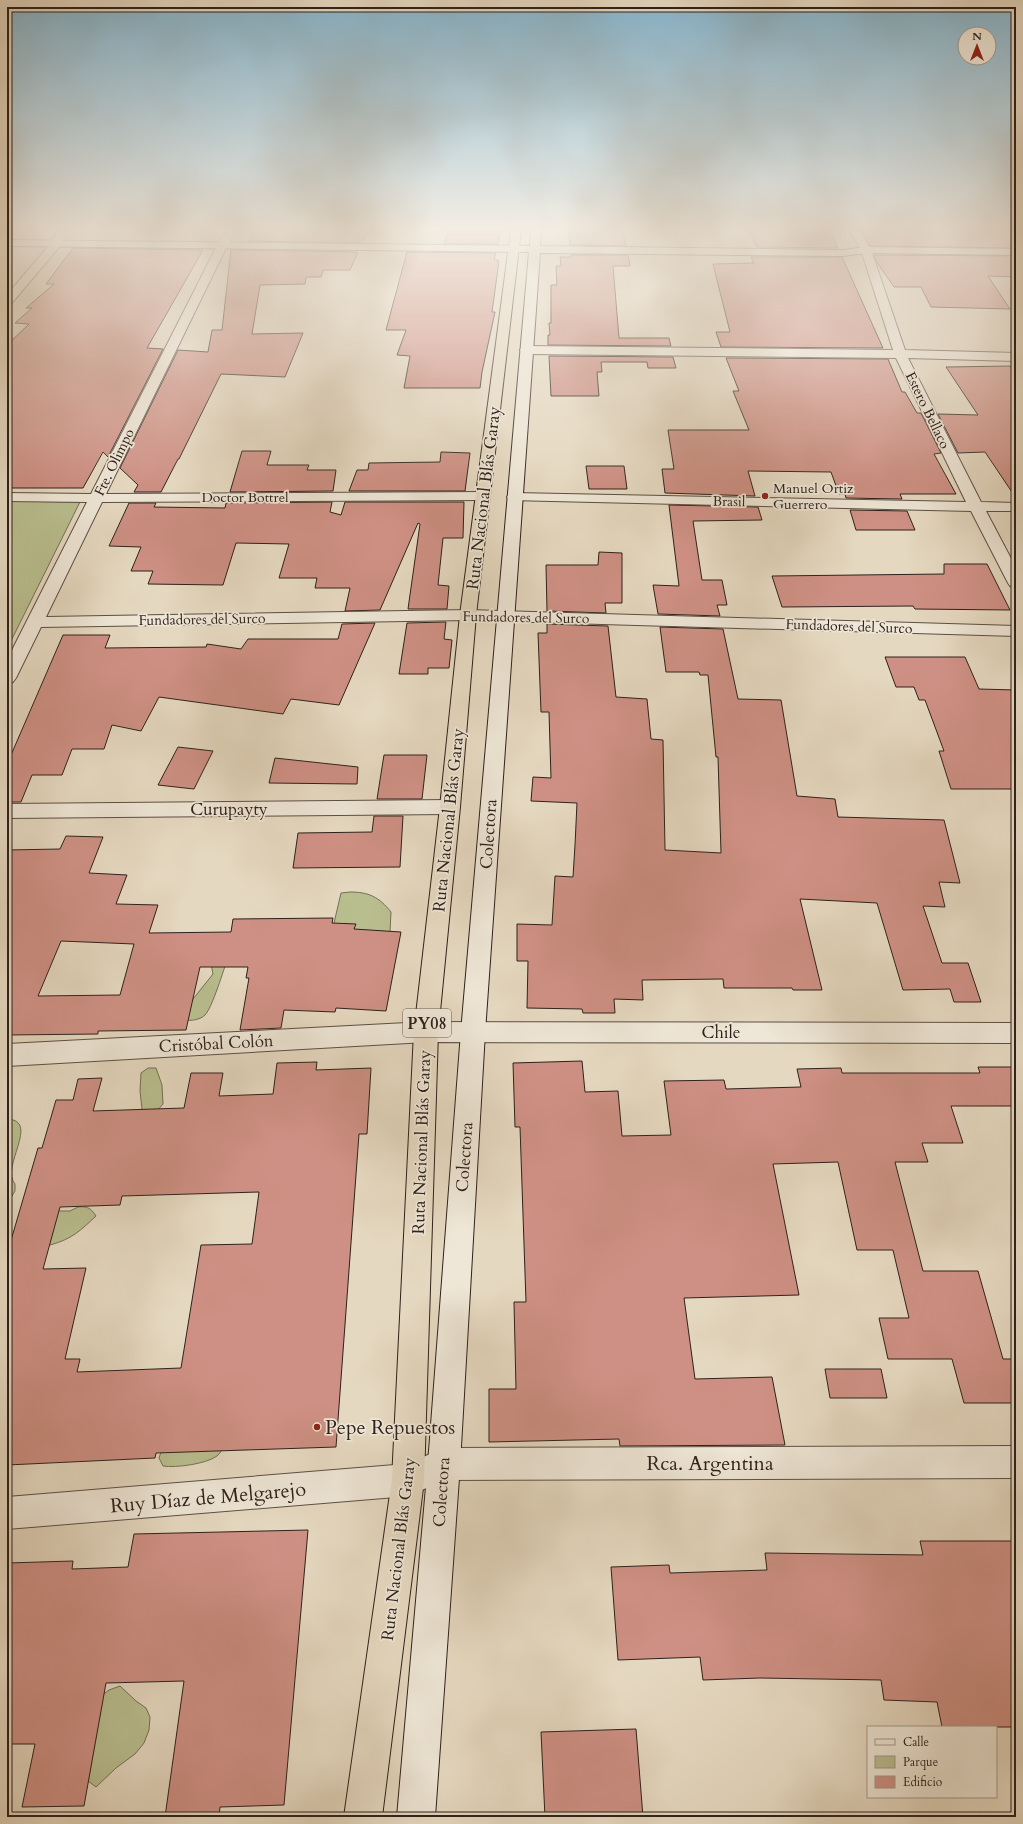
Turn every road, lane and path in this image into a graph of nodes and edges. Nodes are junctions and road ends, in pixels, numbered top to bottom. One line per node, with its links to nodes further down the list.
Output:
1 (187, 315): 11 (street, Fte. Olimpo)
2 (512, 315): 8 (highway, Ruta Nacional Blás Garay / PY08)
3 (526, 315): 5 (street)
4 (887, 315): 6 (street, Estero Bellaco)
5 (526, 350): 6 (street); 10 (street, Colectora)
6 (900, 354): 7 (street); 12 (street, Estero Bellaco)
7 (1016, 357)
8 (483, 496): 11 (street, Doctor Bottrel); 15 (highway, Ruta Nacional Blás Garay / PY08)
9 (7, 497): 11 (street, Doctor Bottrel)
10 (514, 497): 12 (street, Brasil); 16 (street, Colectora)
11 (96, 498): 17 (street, Fte. Olimpo)
12 (976, 506): 13 (street, Brasil); 14 (street, Estero Bellaco)
13 (1016, 507)
14 (1016, 584)
15 (468, 615): 16 (street, Fundadores del Surco); 17 (street, Fundadores del Surco); 20 (highway, Ruta Nacional Blás Garay / PY08)
16 (505, 616): 18 (street, Fundadores del Surco); 23 (street, Colectora)
17 (35, 622): 19 (street, Fte. Olimpo)
18 (1016, 631)
19 (7, 678)
20 (450, 807): 21 (street, Curupayty); 22 (highway, Ruta Nacional Blás Garay / PY08)
21 (7, 811)
22 (426, 1032): 23 (street, Chile); 25 (street, Cristóbal Colón); 28 (highway, Ruta Nacional Blás Garay / PY08)
23 (473, 1032): 24 (street, Chile); 27 (street, Colectora)
24 (1016, 1033)
25 (7, 1054)
26 (1016, 1462): 27 (street, Rca. Argentina)
27 (444, 1464): 28 (street, Rca. Argentina); 31 (street, Colectora)
28 (408, 1480): 29 (street, Ruy Díaz de Melgarejo); 30 (highway, Ruta Nacional Blás Garay / PY08)
29 (7, 1513)
30 (363, 1817)
31 (416, 1817)

